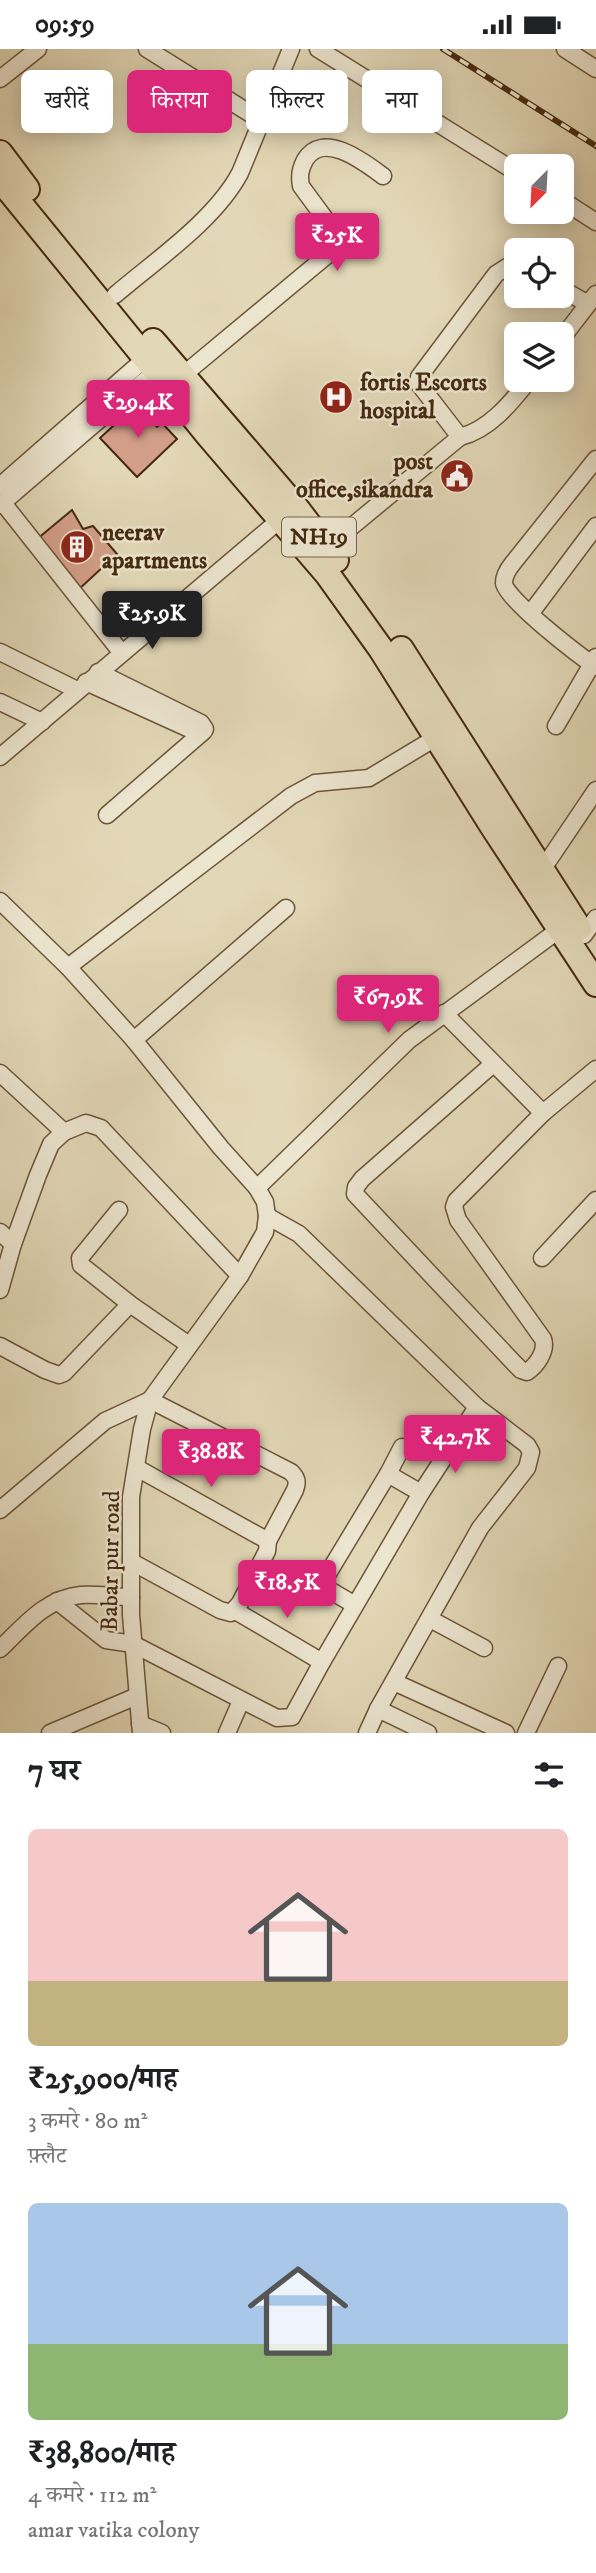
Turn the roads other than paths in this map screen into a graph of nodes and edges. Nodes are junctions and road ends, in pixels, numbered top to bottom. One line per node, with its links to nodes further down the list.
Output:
1 (38, 49): 8 (street)
2 (147, 49): 9 (street)
3 (290, 49): 7 (street)
4 (318, 49): 12 (street)
5 (565, 49): 6 (street)
6 (596, 69)
7 (282, 70)
8 (0, 79)
9 (246, 111)
10 (257, 133): 19 (street)
11 (0, 153): 19 (highway, NH19)
12 (504, 165)
13 (383, 176): 23 (street)
14 (0, 179): 22 (highway, NH19)
15 (574, 208): 16 (street)
16 (596, 222)
17 (504, 269): 25 (street)
18 (574, 293): 20 (street)
19 (115, 295): 23 (highway, NH19)
20 (592, 299): 21 (street)
21 (574, 322)
22 (151, 364): 27 (street); 28 (street); 29 (highway, NH19)
23 (182, 376): 31 (highway, NH19)
24 (518, 392): 25 (street)
25 (460, 437): 31 (street)
26 (596, 459): 32 (street)
27 (0, 486)
28 (1, 504): 34 (street)
29 (282, 518): 34 (street); 40 (highway, NH19)
30 (596, 526): 32 (street)
31 (327, 547): 44 (highway, NH19)
32 (530, 614): 35 (street)
33 (0, 652): 36 (street)
34 (121, 652): 36 (street)
35 (595, 663): 39 (street)
36 (87, 681): 38 (street); 43 (street)
37 (0, 702): 38 (street)
38 (42, 722): 41 (street)
39 (556, 726)
40 (437, 737): 47 (highway, NH19); 49 (street)
41 (0, 757)
42 (596, 790): 44 (street)
43 (107, 815)
44 (542, 870): 48 (highway, NH19)
45 (0, 901): 49 (street)
46 (286, 908): 52 (street)
47 (560, 929): 50 (highway, NH19); 51 (street)
48 (592, 936)
49 (68, 967): 52 (street)
50 (596, 984)
51 (444, 1013): 53 (street); 58 (street)
52 (134, 1040): 58 (street)
53 (493, 1064): 56 (street); 56 (street)
54 (596, 1069): 56 (street)
55 (2, 1078): 57 (street)
56 (543, 1113)
57 (64, 1132): 63 (street); 65 (street)
58 (257, 1188): 61 (street)
59 (596, 1200): 64 (street)
60 (119, 1210): 67 (street)
61 (267, 1216): 65 (street, Babar pur road); 71 (street)
62 (0, 1232): 63 (street)
63 (13, 1244): 66 (street)
64 (542, 1258)
65 (240, 1276): 69 (street, Babar pur road)
66 (0, 1290)
67 (130, 1304): 68 (street); 69 (street)
68 (0, 1346)
69 (189, 1346): 70 (street, Babar pur road)
70 (150, 1400): 73 (street, Babar pur road); 76 (street); 77 (street)
71 (477, 1407): 75 (street); 85 (street)
72 (402, 1447): 74 (street)
73 (137, 1468): 77 (street); 78 (street, Babar pur road)
74 (388, 1474): 75 (street); 80 (street)
75 (421, 1493): 83 (street)
76 (0, 1510)
77 (268, 1541): 84 (street)
78 (132, 1562): 81 (street, Babar pur road); 84 (street)
79 (297, 1571): 80 (street)
80 (321, 1585): 83 (street)
81 (131, 1597): 82 (street); 86 (street, Babar pur road)
82 (57, 1601): 86 (street); 88 (street)
83 (355, 1605): 89 (street)
84 (234, 1611): 89 (street)
85 (430, 1619): 87 (street); 91 (street)
86 (133, 1644): 92 (street, Babar pur road); 93 (street)
87 (484, 1648)
88 (0, 1649)
89 (322, 1662): 93 (street)
90 (558, 1666): 102 (street)
91 (394, 1682): 94 (street); 101 (street)
92 (137, 1696): 95 (street, Babar pur road); 96 (street)
93 (241, 1701): 98 (street)
94 (378, 1709): 99 (street); 100 (street)
95 (141, 1728): 97 (street)
96 (50, 1733)
97 (162, 1733)
98 (227, 1733)
99 (368, 1733)
100 (428, 1733)
101 (506, 1733)
102 (526, 1733)

